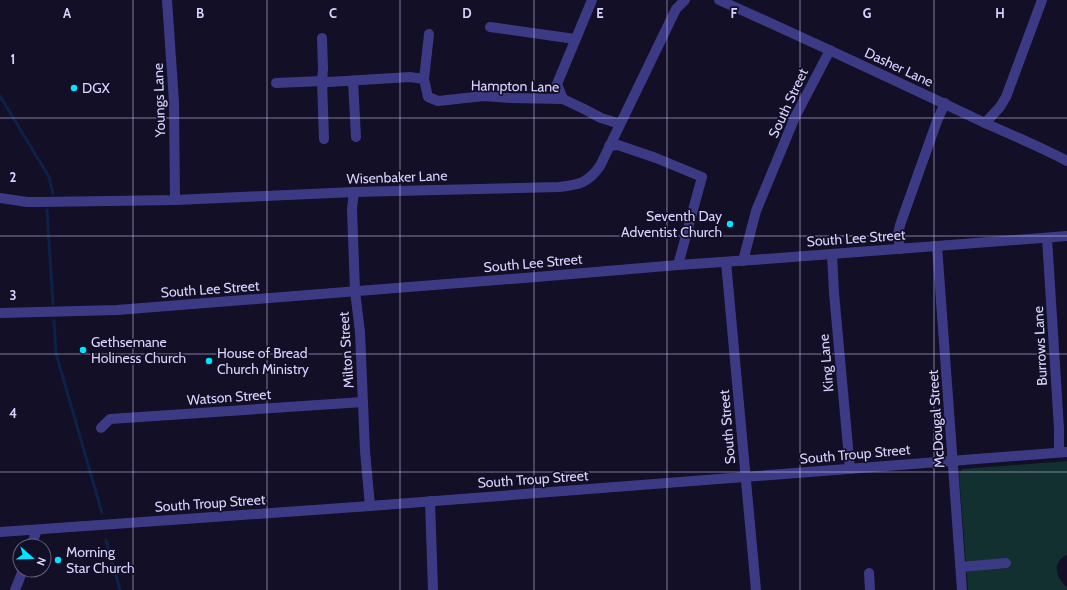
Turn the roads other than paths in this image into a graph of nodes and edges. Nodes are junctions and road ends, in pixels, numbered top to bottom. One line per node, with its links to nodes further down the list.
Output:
1 (167, 0): 25 (street, Youngs Lane)
2 (592, 0): 9 (street)
3 (685, 0): 18 (street, Wisenbaker Lane)
4 (719, 0): 10 (street, Dasher Lane)
5 (1042, 0): 17 (street)
6 (490, 26): 9 (street)
7 (429, 34): 11 (street)
8 (322, 38): 12 (street)
9 (575, 39): 15 (street)
10 (830, 50): 16 (street, Dasher Lane); 31 (street, South Street)
11 (424, 79): 13 (street); 15 (street, Hampton Lane)
12 (322, 81): 13 (street); 14 (street); 20 (street)
13 (353, 81): 19 (street)
14 (276, 83)
15 (563, 99): 18 (street, Hampton Lane)
16 (945, 103): 17 (street, Dasher Lane); 29 (street)
17 (985, 123): 22 (street, Dasher Lane)
18 (620, 124): 21 (street, Wisenbaker Lane)
19 (356, 137)
20 (324, 139)
21 (609, 146): 23 (street, Wisenbaker Lane); 33 (street)
22 (1067, 161)
23 (354, 192): 25 (street, Wisenbaker Lane); 34 (street, Milton Street)
24 (0, 198): 25 (street, Wisenbaker Lane)
25 (175, 200)
26 (1067, 236): 27 (street, South Lee Street)
27 (1047, 238): 28 (street, South Lee Street); 38 (street, Burrows Lane)
28 (937, 246): 29 (street, South Lee Street); 39 (street, McDougal Street)
29 (900, 249): 30 (street, South Lee Street)
30 (832, 254): 31 (street, South Lee Street); 40 (street, King Lane)
31 (743, 261): 32 (street, South Lee Street)
32 (726, 262): 33 (street, South Lee Street); 41 (street, South Street)
33 (678, 265): 34 (street, South Lee Street)
34 (355, 291): 35 (street, South Lee Street); 36 (street, Milton Street)
35 (0, 313)
36 (363, 402): 37 (street, Watson Street); 43 (street, Milton Street)
37 (101, 428)
38 (1063, 452): 39 (street, South Troup Street)
39 (953, 460): 40 (street, South Troup Street); 48 (street, McDougal Street)
40 (850, 469): 41 (street, South Troup Street)
41 (745, 477): 42 (street, South Troup Street); 53 (street, South Street)
42 (430, 501): 43 (street, South Troup Street); 52 (street)
43 (370, 506): 44 (street, South Troup Street)
44 (37, 530): 45 (street, South Troup Street); 46 (street)
45 (0, 532)
46 (34, 538)
47 (1006, 563): 48 (street)
48 (961, 566): 55 (street, McDougal Street)
49 (869, 573): 54 (street)
50 (20, 578): 51 (street)
51 (16, 590)
52 (433, 590)
53 (756, 590)
54 (870, 590)
55 (962, 590)

